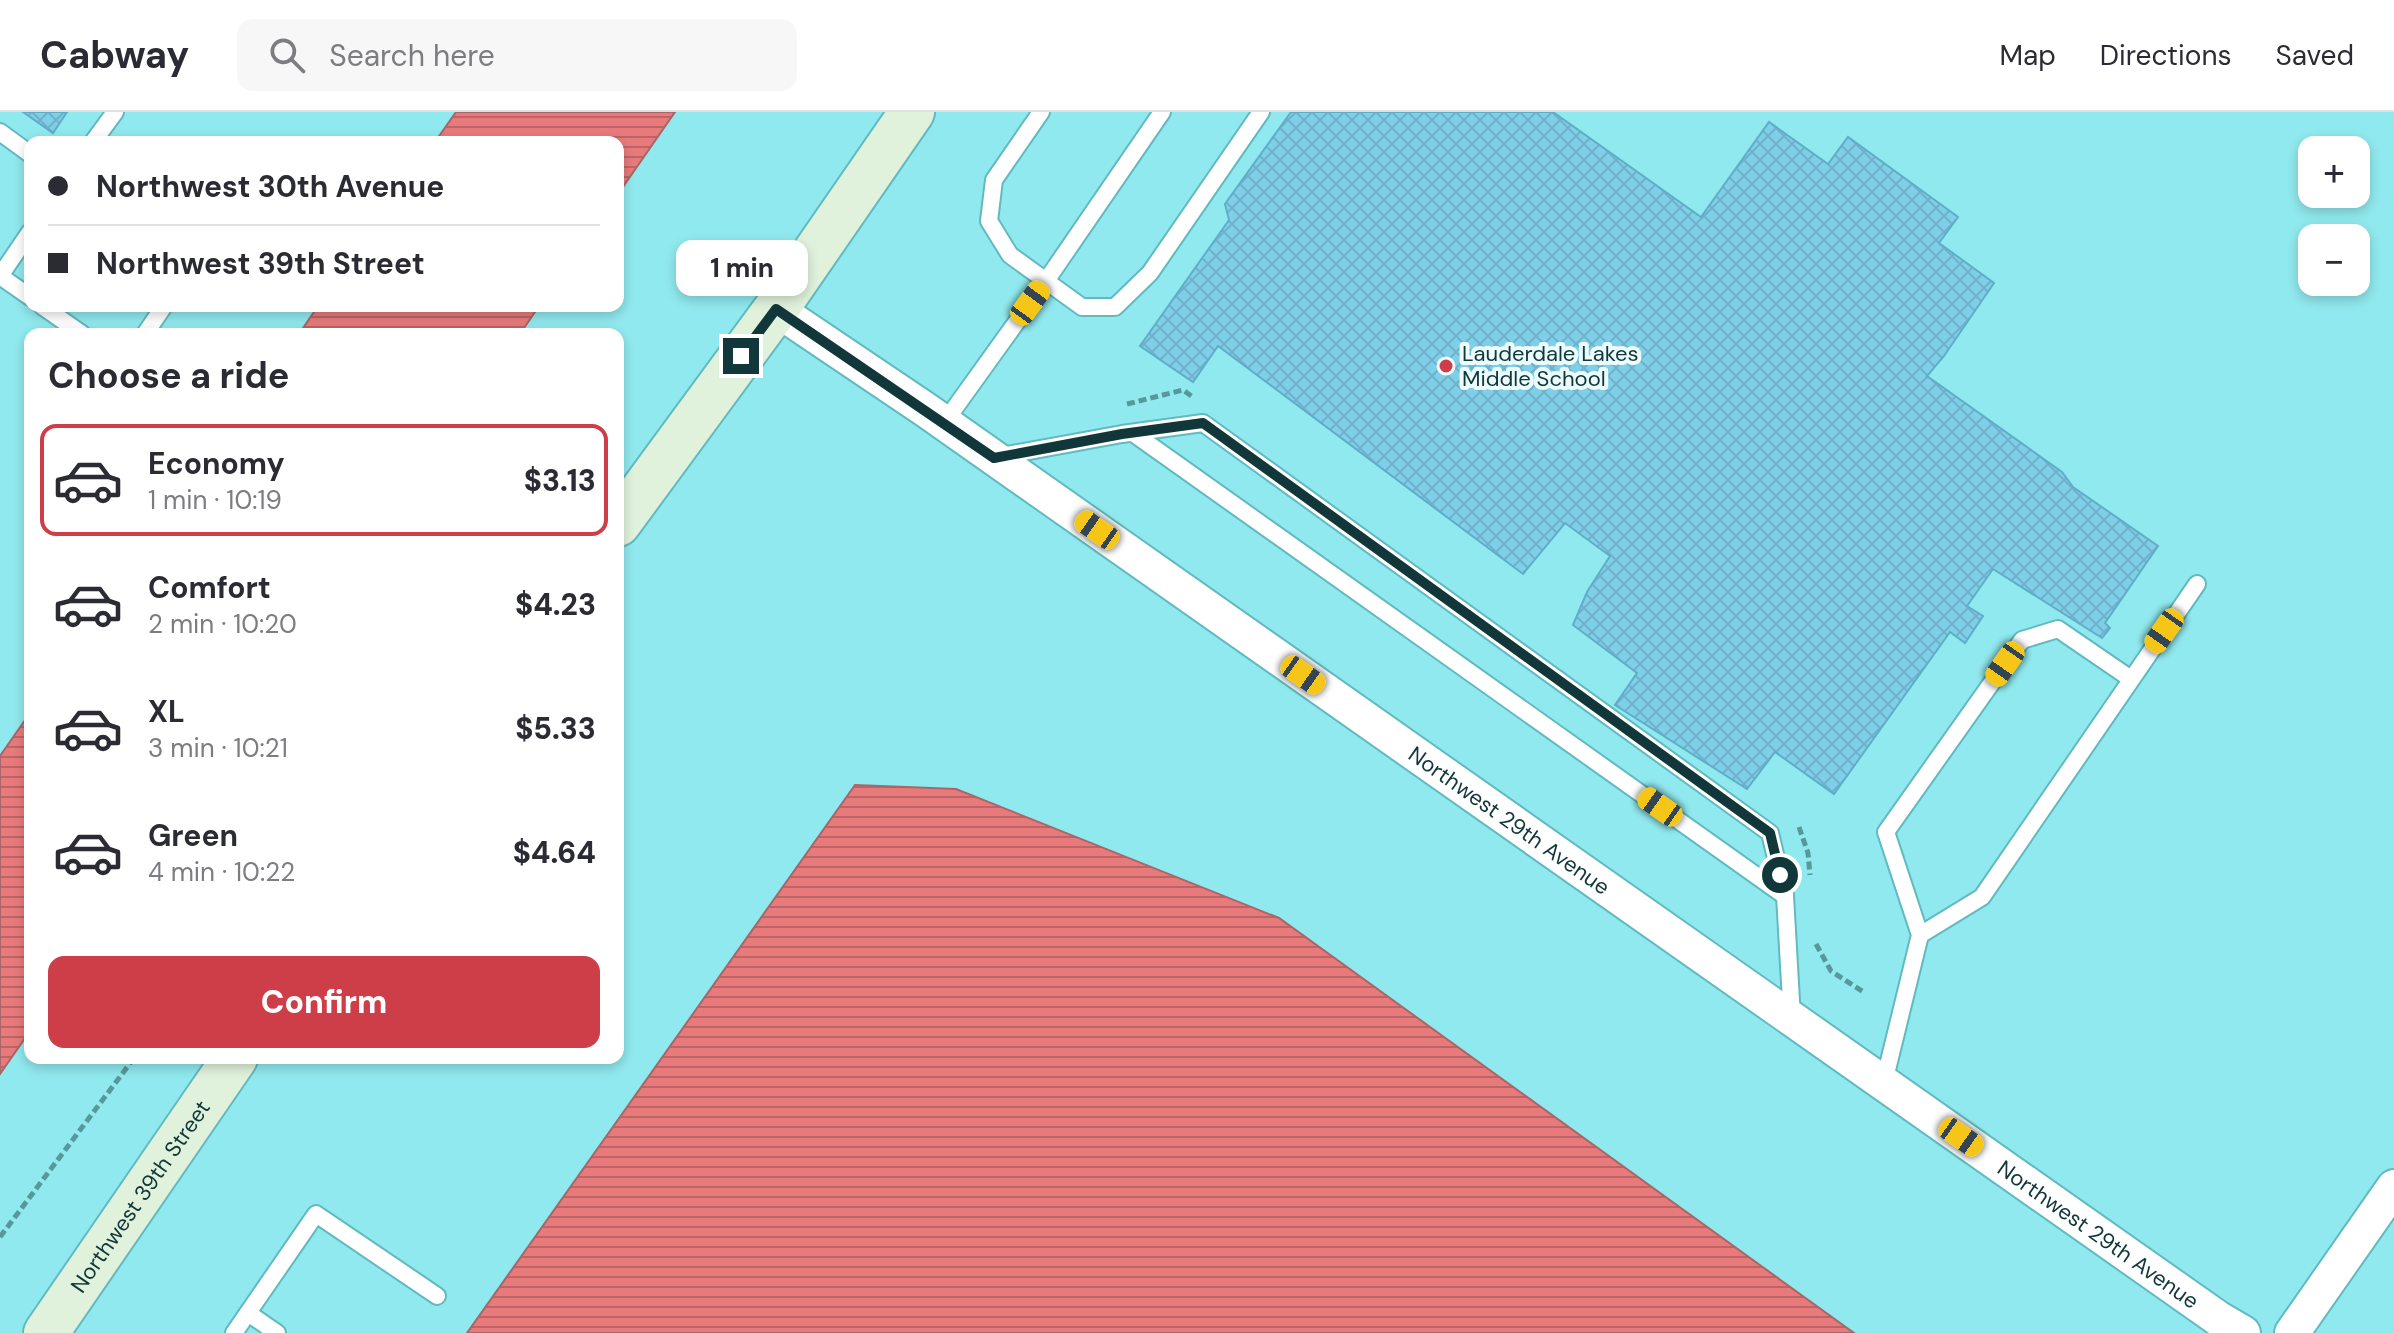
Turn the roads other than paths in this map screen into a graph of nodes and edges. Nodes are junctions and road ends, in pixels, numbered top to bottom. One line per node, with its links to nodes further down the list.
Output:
1 (115, 112): 7 (lane)
2 (912, 112): 13 (street)
3 (1041, 112): 11 (lane)
4 (1162, 112): 11 (lane)
5 (1261, 112): 11 (lane)
6 (0, 132): 8 (lane)
7 (97, 136)
8 (24, 150)
9 (24, 241): 10 (lane)
10 (0, 276): 12 (lane)
11 (1046, 281): 16 (lane)
12 (24, 293)
13 (776, 309): 16 (street, Northwest 29th Avenue); 19 (street)
14 (51, 312): 15 (lane)
15 (73, 328)
16 (944, 423): 18 (street, Northwest 29th Avenue)
17 (1133, 433): 18 (lane); 22 (lane); 22 (lane)
18 (994, 458): 24 (street, Northwest 29th Avenue)
19 (624, 516)
20 (2197, 584): 21 (lane)
21 (2131, 679): 23 (lane); 23 (lane)
22 (1785, 896): 24 (lane)
23 (1920, 935): 26 (lane)
24 (1792, 1020): 26 (street, Northwest 29th Avenue)
25 (231, 1064): 30 (street, Northwest 39th Street)
26 (1884, 1082): 33 (street, Northwest 29th Avenue)
27 (2394, 1187): 34 (street)
28 (437, 1296): 29 (lane)
29 (248, 1313): 31 (lane); 32 (lane)
30 (46, 1333)
31 (234, 1333)
32 (277, 1333)
33 (2243, 1333)
34 (2292, 1333)

